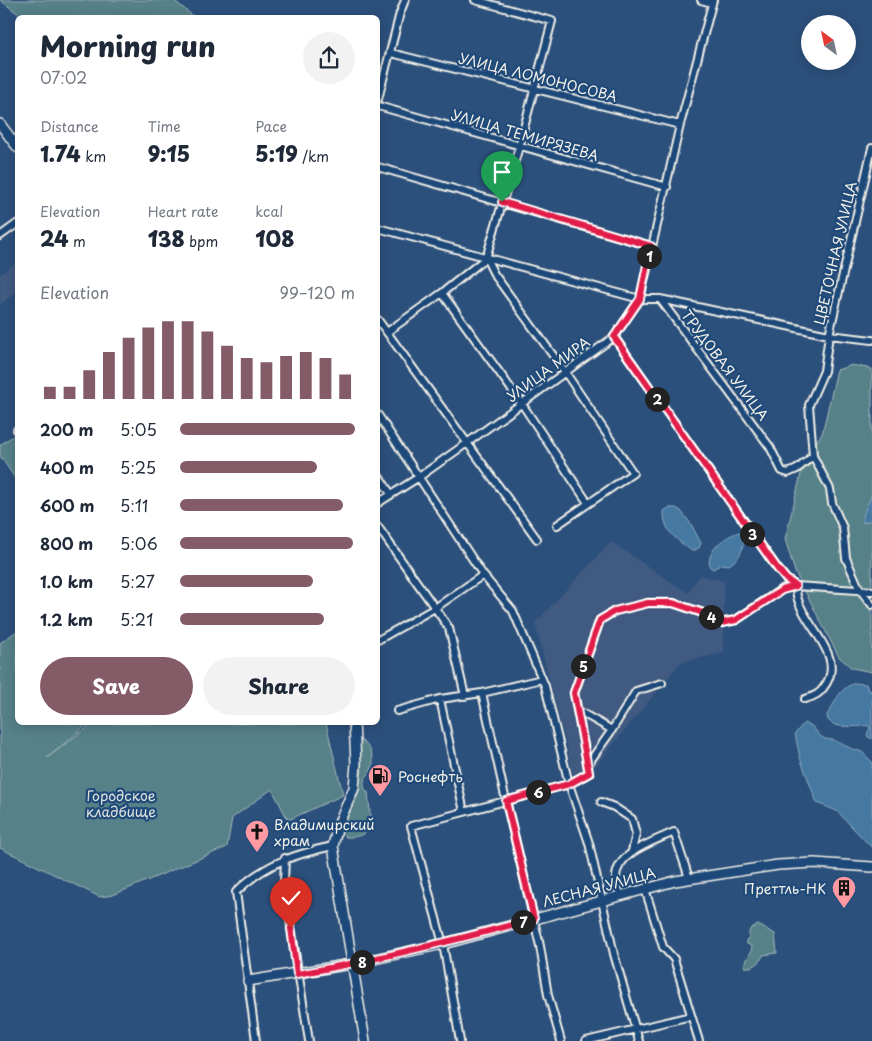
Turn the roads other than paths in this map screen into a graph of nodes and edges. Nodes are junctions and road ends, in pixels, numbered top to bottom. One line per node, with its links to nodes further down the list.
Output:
1 (405, 0): 5 (street)
2 (474, 0): 6 (street)
3 (701, 0): 4 (street)
4 (713, 2): 10 (street, УЛИЦА МИРА)
5 (391, 53): 6 (street, УЛИЦА ЛОМОНОСОВА); 7 (street)
6 (534, 89): 10 (street, УЛИЦА ЛОМОНОСОВА); 12 (street)
7 (380, 92)
8 (380, 107): 12 (street, УЛИЦА ТЕМИРЯЗЕВА)
9 (0, 124): 11 (street)
10 (680, 125): 15 (street, УЛИЦА МИРА)
11 (15, 144)
12 (519, 147): 15 (street, УЛИЦА ТЕМИРЯЗЕВА); 16 (street)
13 (872, 148): 27 (street, ЦВЕТОЧНАЯ УЛИЦА)
14 (380, 168): 16 (street)
15 (667, 187): 20 (street, УЛИЦА МИРА)
16 (502, 202): 20 (street); 21 (street)
17 (15, 225): 19 (street)
18 (380, 229): 21 (street)
19 (0, 236)
20 (651, 246): 23 (street, УЛИЦА МИРА)
21 (486, 258): 22 (street); 23 (street); 30 (street)
22 (442, 293): 26 (street); 31 (street)
23 (640, 299): 24 (street); 28 (street, УЛИЦА МИРА)
24 (660, 299): 27 (street); 34 (street, ТРУДОВАЯ УЛИЦА)
25 (380, 323): 26 (street)
26 (387, 332): 33 (street)
27 (829, 335): 29 (street); 34 (street, ЦВЕТОЧНАЯ УЛИЦА)
28 (614, 337): 30 (street, УЛИЦА МИРА); 44 (street)
29 (872, 340)
30 (566, 372): 31 (street, УЛИЦА МИРА); 39 (street)
31 (522, 404): 33 (street, УЛИЦА МИРА); 39 (street)
32 (380, 418): 36 (street)
33 (468, 443): 36 (street, УЛИЦА МИРА); 42 (street)
34 (813, 456): 45 (street)
35 (380, 477): 37 (street)
36 (419, 477): 37 (street, УЛИЦА МИРА); 43 (street)
37 (391, 494): 38 (street, УЛИЦА МИРА)
38 (380, 502)
39 (588, 503): 40 (street)
40 (557, 525)
41 (380, 530): 48 (street)
42 (536, 539)
43 (483, 575): 48 (street); 50 (street)
44 (796, 586): 45 (street); 55 (street); 56 (street)
45 (860, 590): 46 (street); 47 (street)
46 (872, 591)
47 (872, 605)
48 (435, 608): 49 (street); 53 (street)
49 (380, 639)
50 (542, 679): 52 (street); 61 (street)
51 (662, 683): 59 (street)
52 (482, 693): 53 (street); 62 (street)
53 (465, 696): 54 (street)
54 (440, 699): 57 (street); 64 (street)
55 (805, 699)
56 (577, 710): 59 (street); 60 (street)
57 (397, 711)
58 (354, 725): 65 (street)
59 (612, 730): 60 (street)
60 (588, 764): 61 (street)
61 (569, 784): 62 (street); 72 (street)
62 (506, 801): 64 (street); 73 (street)
63 (601, 802): 66 (street)
64 (464, 812): 74 (street)
65 (333, 846): 67 (street); 75 (street)
66 (632, 851): 69 (street); 71 (street)
67 (285, 858): 76 (street); 77 (street)
68 (872, 867): 69 (street, ЛЕСНАЯ УЛИЦА)
69 (689, 878): 70 (street, ЛЕСНАЯ УЛИЦА)
70 (645, 889): 71 (street, ЛЕСНАЯ УЛИЦА); 78 (street)
71 (621, 895): 72 (street, ЛЕСНАЯ УЛИЦА)
72 (601, 900): 73 (street, ЛЕСНАЯ УЛИЦА); 79 (street)
73 (534, 919): 74 (street, ЛЕСНАЯ УЛИЦА); 84 (street)
74 (443, 944): 75 (street, ЛЕСНАЯ УЛИЦА); 83 (street)
75 (351, 964): 76 (street, ЛЕСНАЯ УЛИЦА); 82 (street)
76 (297, 974): 77 (street, ЛЕСНАЯ УЛИЦА); 81 (street)
77 (248, 981): 80 (street)
78 (691, 1016): 79 (street); 87 (street)
79 (635, 1029): 85 (street); 86 (street)
80 (256, 1041)
81 (308, 1041)
82 (365, 1041)
83 (460, 1041)
84 (561, 1041)
85 (586, 1041)
86 (639, 1041)
87 (699, 1041)

